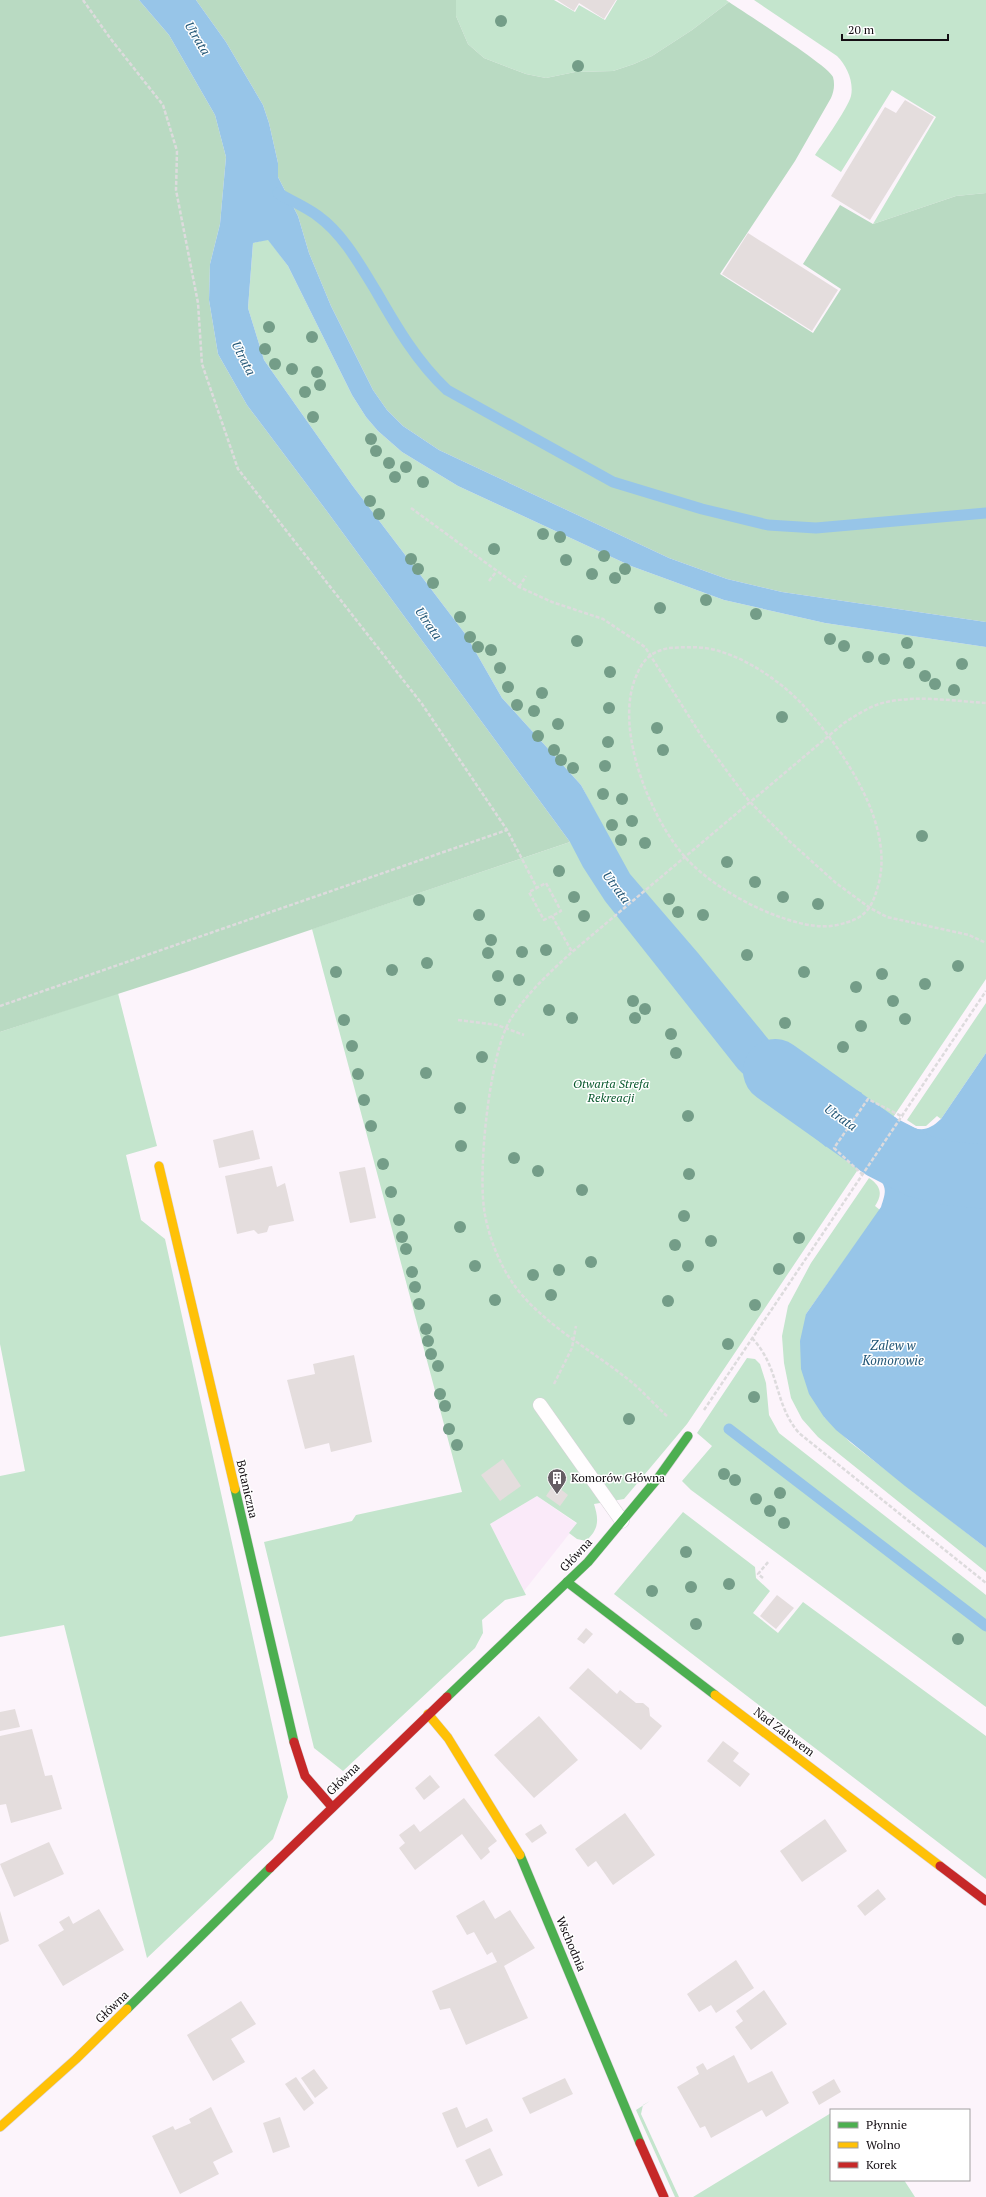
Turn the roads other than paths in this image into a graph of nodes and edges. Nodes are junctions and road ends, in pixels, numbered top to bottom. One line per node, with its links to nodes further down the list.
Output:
1 (159, 1166): 7 (street, Botaniczna)
2 (540, 1405): 4 (lane)
3 (688, 1436): 4 (street, Główna)
4 (622, 1521): 5 (street, Główna)
5 (567, 1582): 6 (street, Główna); 8 (street, Nad Zalewem)
6 (428, 1714): 7 (street, Główna); 10 (street, Wschodnia)
7 (332, 1807): 9 (street, Główna)
8 (986, 1901)
9 (0, 2126)
10 (664, 2197)

